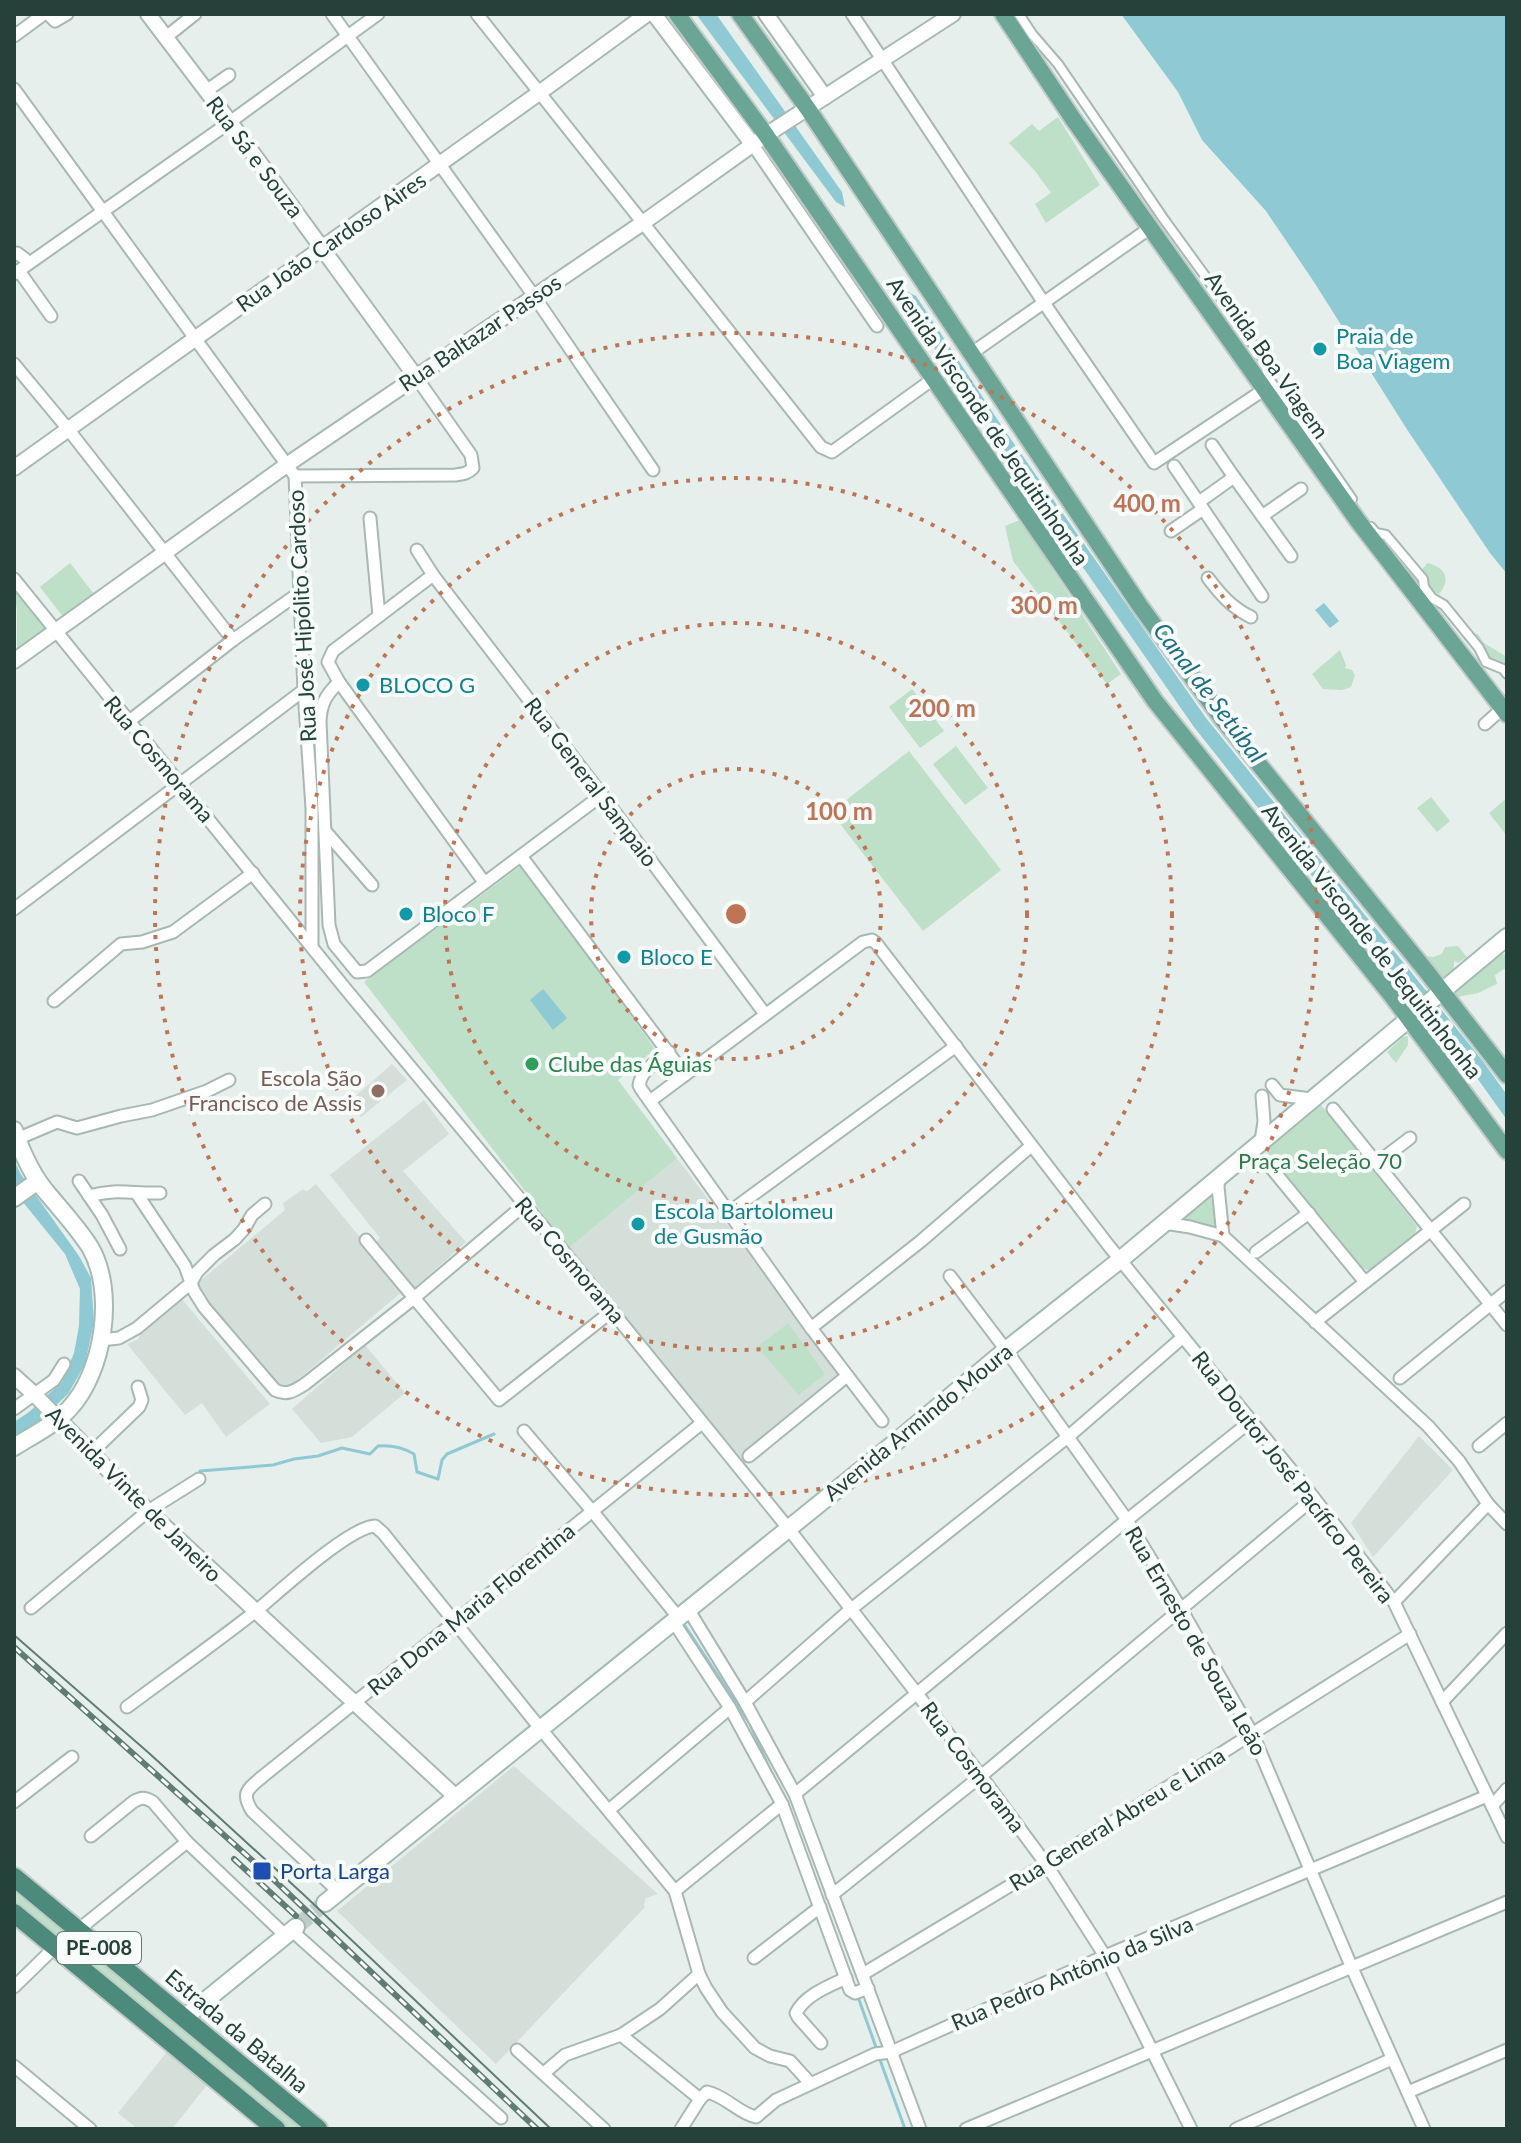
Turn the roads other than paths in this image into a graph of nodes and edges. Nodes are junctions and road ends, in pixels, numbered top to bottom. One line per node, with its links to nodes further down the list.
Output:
1 (46, 14): 2 (street); 17 (street)
2 (67, 14)
3 (148, 14): 19 (street, Rua Sá e Souza)
4 (195, 14): 19 (street)
5 (332, 14): 18 (street)
6 (378, 14): 18 (street)
7 (477, 14): 24 (street)
8 (647, 14): 24 (street, Rua João Cardoso Aires)
9 (654, 14): 28 (street, Avenida Visconde de Jequitinhonha)
10 (677, 14): 28 (main road, Avenida Visconde de Jequitinhonha)
11 (740, 14): 26 (main road, Avenida Visconde de Jequitinhonha)
12 (766, 14): 25 (street)
13 (852, 14): 20 (street)
14 (953, 14): 20 (street, Rua Baltazar Passos)
15 (1003, 14): 32 (main road, Avenida Boa Viagem)
16 (1019, 14): 70 (street)
17 (14, 36)
18 (348, 36): 27 (street); 29 (street)
19 (166, 37): 23 (street, Rua Sá e Souza)
20 (883, 59): 25 (street, Rua Baltazar Passos); 36 (street)
21 (229, 75): 23 (street)
22 (14, 89): 30 (street, Rua José Hipólito Cardoso)
23 (206, 91): 27 (street, Rua Sá e Souza)
24 (539, 93): 29 (street, Rua João Cardoso Aires); 31 (street)
25 (825, 97): 26 (street, Rua Baltazar Passos)
26 (805, 111): 28 (street, Rua Baltazar Passos); 40 (main road, Avenida Visconde de Jequitinhonha)
27 (230, 122): 30 (street); 33 (street, Rua Sá e Souza)
28 (765, 137): 31 (street, Rua Baltazar Passos); 38 (street); 43 (main road, Avenida Visconde de Jequitinhonha)
29 (439, 165): 33 (street, Rua João Cardoso Aires); 35 (street)
30 (104, 211): 34 (street); 39 (street, Rua José Hipólito Cardoso)
31 (644, 222): 35 (street, Rua Baltazar Passos); 43 (street)
32 (1150, 228): 36 (street); 44 (main road, Avenida Boa Viagem)
33 (322, 248): 39 (street, Rua João Cardoso Aires); 42 (street, Rua Sá e Souza)
34 (17, 272): 37 (street)
35 (534, 296): 42 (street, Rua Baltazar Passos); 50 (street)
36 (1044, 303): 40 (street); 44 (street)
37 (51, 316)
38 (877, 326)
39 (196, 338): 45 (street, Rua João Cardoso Aires); 49 (street, Rua José Hipólito Cardoso)
40 (972, 353): 86 (main road, Avenida Visconde de Jequitinhonha)
41 (14, 364): 45 (street)
42 (416, 377): 49 (street, Rua Baltazar Passos); 49 (street, Rua Sá e Souza)
43 (933, 379): 89 (main road, Avenida Visconde de Jequitinhonha)
44 (1265, 389): 73 (main road, Avenida Boa Viagem)
45 (68, 429): 48 (street, Rua João Cardoso Aires); 58 (street)
46 (1212, 445): 51 (street)
47 (1174, 466): 53 (street)
48 (14, 468)
49 (292, 470): 58 (street, Rua Baltazar Passos); 63 (street, Rua José Hipólito Cardoso)
50 (653, 470)
51 (1234, 477): 53 (street); 54 (street)
52 (1301, 489): 54 (street)
53 (1201, 505): 56 (street); 64 (street)
54 (1262, 516): 59 (street)
55 (370, 518): 65 (street)
56 (1171, 531)
57 (417, 550): 60 (street, Rua General Sampaio)
58 (165, 553): 67 (street, Rua Baltazar Passos); 68 (street)
59 (1291, 556)
60 (433, 575): 65 (street); 77 (street, Rua General Sampaio)
61 (1208, 578): 66 (street)
62 (14, 579): 67 (street, Rua Cosmorama)
63 (299, 593): 68 (street); 72 (street, Rua José Hipólito Cardoso)
64 (1262, 596)
65 (379, 616): 71 (street)
66 (1251, 617)
67 (56, 631): 69 (street, Rua Baltazar Passos); 74 (street, Rua Cosmorama)
68 (233, 640): 74 (street)
69 (14, 661)
70 (1507, 674)
71 (339, 682): 78 (street); 81 (street)
72 (304, 690): 76 (street); 85 (street, Rua José Hipólito Cardoso)
73 (1505, 711): 75 (street)
74 (128, 722): 76 (street, Rua Cosmorama)
75 (1485, 724)
76 (180, 783): 80 (street, Rua Cosmorama); 83 (street)
77 (602, 795): 79 (street); 88 (street, Rua General Sampaio)
78 (325, 832): 81 (street); 82 (street)
79 (521, 856): 81 (street); 91 (street)
80 (253, 873): 85 (street, Rua Cosmorama); 87 (street)
81 (484, 882)
82 (372, 885)
83 (14, 909)
84 (1507, 937): 86 (main road, Avenida Armindo Moura)
85 (312, 946): 113 (street, Rua Cosmorama)
86 (1439, 994): 89 (main road, Avenida Armindo Moura); 93 (main road, Avenida Visconde de Jequitinhonha)
87 (54, 1001)
88 (765, 1014): 90 (street); 92 (street)
89 (1414, 1015): 95 (main road, Avenida Armindo Moura); 102 (main road, Avenida Visconde de Jequitinhonha)
90 (956, 1046): 101 (street); 114 (street)
91 (669, 1052): 92 (street); 96 (street)
92 (685, 1075): 96 (street)
93 (1507, 1075)
94 (229, 1080): 98 (street)
95 (1311, 1099): 100 (main road, Avenida Armindo Moura); 100 (street)
96 (650, 1101): 114 (street)
97 (1333, 1109): 103 (street)
98 (16, 1134): 107 (main road)
99 (1410, 1138): 103 (street)
100 (1261, 1141): 105 (main road, Avenida Armindo Moura)
101 (1031, 1146): 122 (street); 132 (street)
102 (1507, 1151)
103 (1377, 1163): 117 (street)
104 (1268, 1164): 115 (street)
105 (1220, 1175): 116 (main road, Avenida Armindo Moura); 118 (street)
106 (79, 1181): 110 (street)
107 (25, 1190): 134 (main road)
108 (160, 1193): 109 (street)
109 (137, 1194): 110 (street); 125 (street)
110 (89, 1196): 120 (street)
111 (265, 1204): 125 (street)
112 (1464, 1204): 117 (street)
113 (524, 1205): 127 (street); 129 (street, Rua Cosmorama)
114 (728, 1213): 132 (street)
115 (1309, 1213): 121 (street); 124 (street)
116 (1164, 1223): 118 (street); 122 (main road, Avenida Armindo Moura)
117 (1431, 1230): 124 (street); 128 (street)
118 (1223, 1236): 130 (street)
119 (366, 1240): 127 (street)
120 (120, 1249)
121 (1256, 1252)
122 (1120, 1260): 133 (street, Rua Doutor José Pacífico Pereira); 135 (main road, Avenida Armindo Moura)
123 (950, 1276): 135 (street, Rua Ernesto de Souza Leão)
124 (1365, 1282): 130 (street)
125 (191, 1283): 127 (street); 134 (street)
126 (1507, 1291): 128 (street)
127 (414, 1298): 129 (street)
128 (1490, 1304): 131 (street); 139 (street)
129 (612, 1311): 146 (street, Rua Cosmorama)
130 (1315, 1322): 156 (street)
131 (1507, 1325)
132 (811, 1328): 138 (street)
133 (1183, 1337): 145 (street, Rua Doutor José Pacífico Pereira); 149 (street)
134 (101, 1340): 143 (main road)
135 (1006, 1350): 149 (street, Rua Ernesto de Souza Leão); 161 (main road, Avenida Armindo Moura)
136 (64, 1364): 141 (street)
137 (14, 1376): 141 (street, Avenida Vinte de Janeiro)
138 (847, 1376): 144 (street); 153 (street)
139 (1400, 1378)
140 (138, 1387): 152 (street)
141 (36, 1397): 142 (street); 143 (street, Avenida Vinte de Janeiro)
142 (14, 1409)
143 (57, 1418): 151 (main road); 152 (street, Avenida Vinte de Janeiro)
144 (882, 1421)
145 (1251, 1421): 155 (street, Rua Doutor José Pacífico Pereira); 159 (street)
146 (702, 1423): 158 (street, Rua Dona Maria Florentina); 161 (street, Rua Cosmorama)
147 (1507, 1423): 150 (street)
148 (524, 1431): 158 (street)
149 (1069, 1436): 159 (street, Rua Ernesto de Souza Leão); 165 (street)
150 (1479, 1446)
151 (14, 1447)
152 (91, 1453): 157 (street, Avenida Vinte de Janeiro)
153 (749, 1456)
154 (199, 1479): 157 (street)
155 (1314, 1498): 162 (street, Rua Doutor José Pacífico Pereira); 164 (street)
156 (1488, 1504): 160 (street); 162 (street)
157 (148, 1511): 163 (street); 166 (street, Avenida Vinte de Janeiro)
158 (593, 1512): 167 (street); 168 (street, Rua Dona Maria Florentina)
159 (1127, 1520): 164 (street, Rua Ernesto de Souza Leão); 171 (street)
160 (1507, 1524)
161 (788, 1528): 165 (street, Rua Cosmorama); 167 (main road, Avenida Armindo Moura)
162 (1394, 1602): 170 (street, Rua Doutor José Pacífico Pereira)
163 (31, 1608)
164 (1181, 1609): 178 (street, Rua Ernesto de Souza Leão); 180 (street)
165 (850, 1610): 171 (street, Rua Cosmorama); 172 (street)
166 (255, 1612): 168 (street); 174 (street, Avenida Vinte de Janeiro); 175 (street)
167 (680, 1615): 172 (street); 176 (street); 177 (main road, Avenida Armindo Moura)
168 (455, 1622): 174 (street, Rua Dona Maria Florentina); 177 (street)
169 (1507, 1633): 173 (street)
170 (1410, 1634): 173 (street, Rua Doutor José Pacífico Pereira); 178 (street, Rua General Abreu e Lima)
171 (916, 1693): 180 (street, Rua Cosmorama); 182 (street)
172 (745, 1702): 182 (street)
173 (1442, 1702): 184 (street, Rua Doutor José Pacífico Pereira)
174 (353, 1703): 183 (street, Avenida Vinte de Janeiro); 196 (street, Rua Dona Maria Florentina)
175 (127, 1707)
176 (730, 1708): 186 (street); 187 (street)
177 (540, 1728): 183 (main road, Avenida Armindo Moura); 187 (street)
178 (1253, 1735): 191 (street, Rua General Abreu e Lima); 192 (street, Rua Ernesto de Souza Leão)
179 (72, 1757): 185 (street)
180 (981, 1776): 191 (street, Rua Cosmorama); 195 (street)
181 (1507, 1789): 184 (street)
182 (795, 1794): 195 (street)
183 (456, 1797): 196 (main road, Avenida Armindo Moura)
184 (1489, 1801): 189 (street, Rua Doutor José Pacífico Pereira); 192 (street, Rua Pedro Antônio da Silva)
185 (14, 1802)
186 (782, 1804): 194 (street); 198 (street)
187 (609, 1810): 194 (street)
188 (91, 1836): 190 (street)
189 (1507, 1837)
190 (187, 1842): 200 (street); 201 (street)
191 (1046, 1864): 203 (street, Rua Cosmorama); 207 (street, Rua General Abreu e Lima)
192 (1311, 1871): 203 (street, Rua Pedro Antônio da Silva); 205 (street, Rua Ernesto de Souza Leão)
193 (14, 1877): 200 (highway, Estrada da Batalha / PE-008)
194 (675, 1891): 206 (street)
195 (832, 1895): 207 (street)
196 (332, 1897)
197 (1507, 1902): 205 (street)
198 (820, 1907): 204 (street); 208 (street)
199 (14, 1913): 202 (highway, PE-008)
200 (78, 1930): 211 (highway, Estrada da Batalha / PE-008)
201 (291, 1931): 211 (main road); 224 (street)
202 (55, 1947): 209 (street); 226 (highway, PE-008)
203 (1105, 1956): 215 (street, Rua Cosmorama); 217 (street, Rua Pedro Antônio da Silva)
204 (754, 1958)
205 (1352, 1968): 215 (street); 218 (street, Rua Ernesto de Souza Leão)
206 (699, 1974): 212 (street); 221 (street)
207 (863, 1974): 210 (street)
208 (846, 1978): 210 (street); 213 (street)
209 (14, 1987)
210 (862, 1991): 217 (street)
211 (184, 2018): 227 (highway, Estrada da Batalha / PE-008)
212 (621, 2035): 220 (street); 223 (street)
213 (821, 2043)
214 (517, 2050): 220 (street)
215 (1152, 2050): 231 (street); 232 (street, Rua Cosmorama)
216 (1507, 2050): 222 (street)
217 (882, 2053): 221 (street, Rua Pedro Antônio da Silva); 230 (street)
218 (1392, 2059): 222 (street, Rua Ernesto de Souza Leão); 233 (street)
219 (14, 2066): 225 (street)
220 (544, 2073): 228 (street)
221 (810, 2083): 223 (street, Rua Pedro Antônio da Silva)
222 (1408, 2092): 234 (street, Rua Ernesto de Souza Leão)
223 (700, 2099): 229 (street)
224 (501, 2118)
225 (90, 2129)
226 (276, 2129)
227 (318, 2129)
228 (604, 2129)
229 (681, 2129)
230 (920, 2129)
231 (966, 2129)
232 (1191, 2129)
233 (1236, 2129)
234 (1424, 2129)

